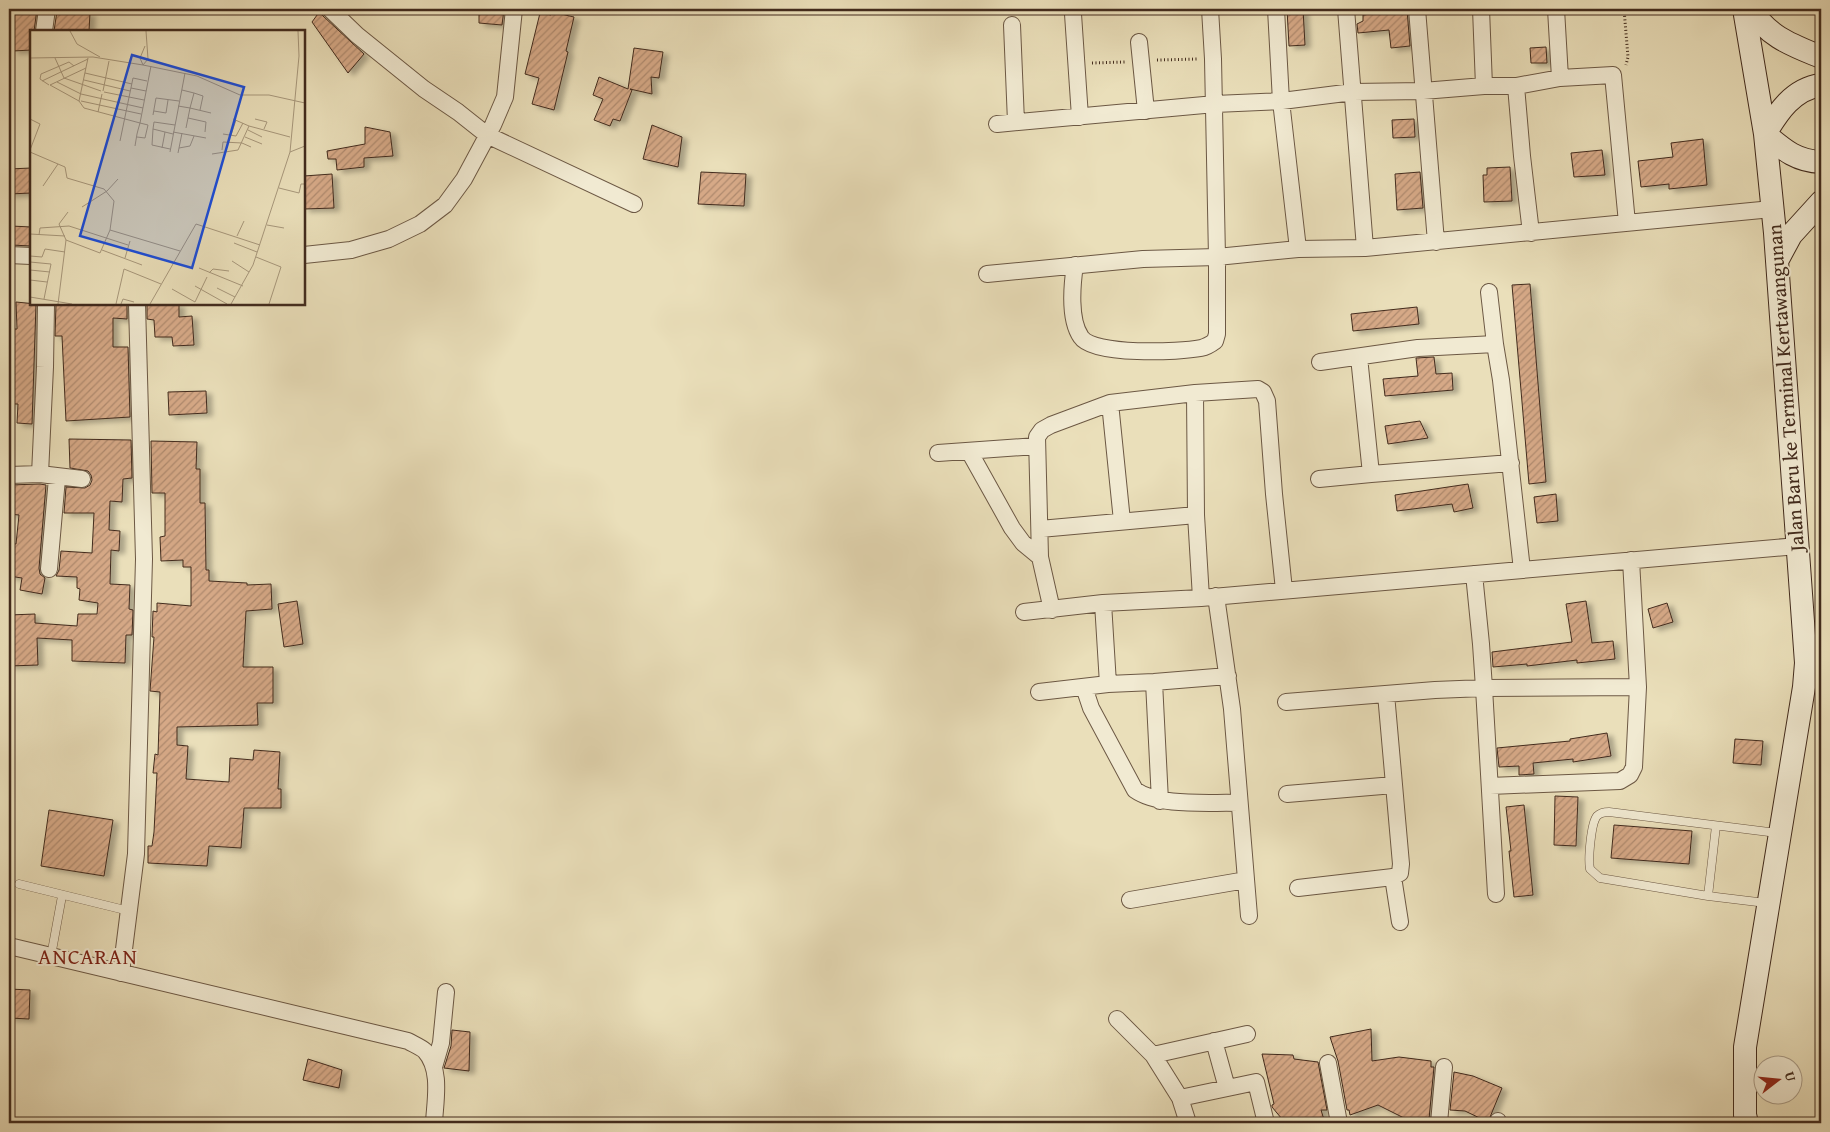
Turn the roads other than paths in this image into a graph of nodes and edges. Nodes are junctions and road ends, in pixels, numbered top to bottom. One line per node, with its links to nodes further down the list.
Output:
1 (47, 9): 14 (street)
2 (330, 9): 29 (street)
3 (514, 9): 29 (street)
4 (1210, 9): 24 (street)
5 (1276, 9): 23 (street)
6 (1346, 9): 22 (street)
7 (1417, 9): 21 (street)
8 (1481, 9): 19 (street)
9 (1556, 9): 17 (street)
10 (1744, 9): 30 (main road, Jalan Baru ke Terminal Kertawangunan)
11 (1751, 9): 16 (main road)
12 (1073, 14): 26 (street)
13 (1012, 25): 27 (street)
14 (44, 30)
15 (1139, 42): 25 (street)
16 (1821, 57)
17 (1560, 78): 20 (street); 35 (street)
18 (1821, 85): 30 (main road)
19 (1484, 86): 20 (street); 21 (street)
20 (1516, 86): 36 (street)
21 (1423, 91): 22 (street); 37 (street)
22 (1353, 92): 23 (street); 38 (street)
23 (1281, 101): 24 (street); 39 (street)
24 (1215, 104): 25 (street); 43 (street)
25 (1146, 111): 26 (street)
26 (1080, 117): 27 (street)
27 (1016, 122): 28 (street)
28 (997, 124)
29 (490, 130): 33 (street); 40 (street)
30 (1765, 134): 31 (main road); 34 (main road, Jalan Baru ke Terminal Kertawangunan)
31 (1821, 162)
32 (1821, 202): 44 (main road)
33 (634, 204)
34 (1772, 209): 35 (street); 44 (main road, Jalan Baru ke Terminal Kertawangunan)
35 (1627, 223): 36 (street)
36 (1531, 233): 37 (street)
37 (1436, 242): 38 (street)
38 (1365, 248): 39 (street)
39 (1298, 249): 43 (street)
40 (305, 254)
41 (9, 255): 42 (street)
42 (30, 256)
43 (1217, 257): 45 (street); 45 (street)
44 (1777, 261): 68 (main road, Jalan Baru ke Terminal Kertawangunan)
45 (1075, 266): 46 (street)
46 (987, 274)
47 (1489, 292): 50 (street)
48 (46, 305): 59 (street)
49 (137, 305): 104 (street)
50 (1495, 344): 51 (street); 58 (street)
51 (1359, 356): 52 (street); 60 (street)
52 (1320, 362)
53 (1195, 393): 54 (street); 65 (street); 74 (street)
54 (1110, 403): 55 (street); 66 (street)
55 (1037, 446): 56 (street); 67 (street)
56 (969, 451): 57 (street); 69 (street)
57 (938, 453)
58 (1511, 463): 60 (street); 72 (street)
59 (40, 474): 61 (street); 62 (street)
60 (1371, 474): 63 (street)
61 (9, 475)
62 (57, 478): 64 (street); 71 (street)
63 (1319, 478)
64 (82, 479)
65 (1196, 515): 66 (street); 75 (street)
66 (1122, 521): 67 (street)
67 (1040, 529): 69 (street)
68 (1797, 546): 70 (street); 94 (main road, Jalan Baru ke Terminal Kertawangunan)
69 (1040, 557): 77 (street)
70 (1631, 560): 72 (street); 83 (street)
71 (49, 569)
72 (1522, 570): 73 (street)
73 (1474, 574): 74 (street); 84 (street)
74 (1284, 590): 75 (street)
75 (1209, 597): 76 (street); 79 (street)
76 (1103, 603): 77 (street); 81 (street)
77 (1052, 610): 78 (street)
78 (1024, 612)
79 (1228, 676): 80 (street); 92 (street)
80 (1154, 682): 81 (street); 91 (street)
81 (1108, 684): 82 (street)
82 (1084, 687): 85 (street); 91 (street)
83 (1638, 687): 84 (street); 89 (street)
84 (1484, 688): 86 (street); 89 (street)
85 (1039, 692)
86 (1386, 694): 87 (street); 88 (street)
87 (1286, 702)
88 (1394, 785): 90 (street); 95 (street)
89 (1490, 786): 99 (street)
90 (1287, 794)
91 (1160, 801): 92 (street)
92 (1238, 803): 96 (street)
93 (1716, 826): 94 (lane); 101 (lane); 101 (lane)
94 (1780, 834): 103 (main road, Jalan Baru ke Terminal Kertawangunan)
95 (1393, 878): 98 (street); 106 (street)
96 (1246, 880): 102 (street); 105 (street)
97 (19, 884): 100 (lane)
98 (1298, 888)
99 (1496, 894)
100 (62, 896): 104 (lane); 108 (lane)
101 (1708, 896): 103 (lane)
102 (1130, 900)
103 (1768, 903): 125 (main road, Jalan Baru ke Terminal Kertawangunan)
104 (129, 911): 109 (street)
105 (1249, 916)
106 (1400, 922)
107 (9, 946): 108 (street)
108 (50, 956): 109 (street)
109 (121, 973): 117 (street)
110 (446, 992): 117 (street)
111 (1117, 1019): 114 (street)
112 (1247, 1034): 113 (street)
113 (1214, 1041): 114 (street); 118 (street)
114 (1153, 1055): 119 (street)
115 (1328, 1063): 123 (street)
116 (1444, 1067): 124 (street)
117 (434, 1068): 120 (street)
118 (1227, 1088): 119 (street); 122 (street)
119 (1180, 1098): 121 (street)
120 (434, 1123)
121 (1188, 1123)
122 (1266, 1123)
123 (1339, 1123)
124 (1439, 1123)
125 (1747, 1123)

